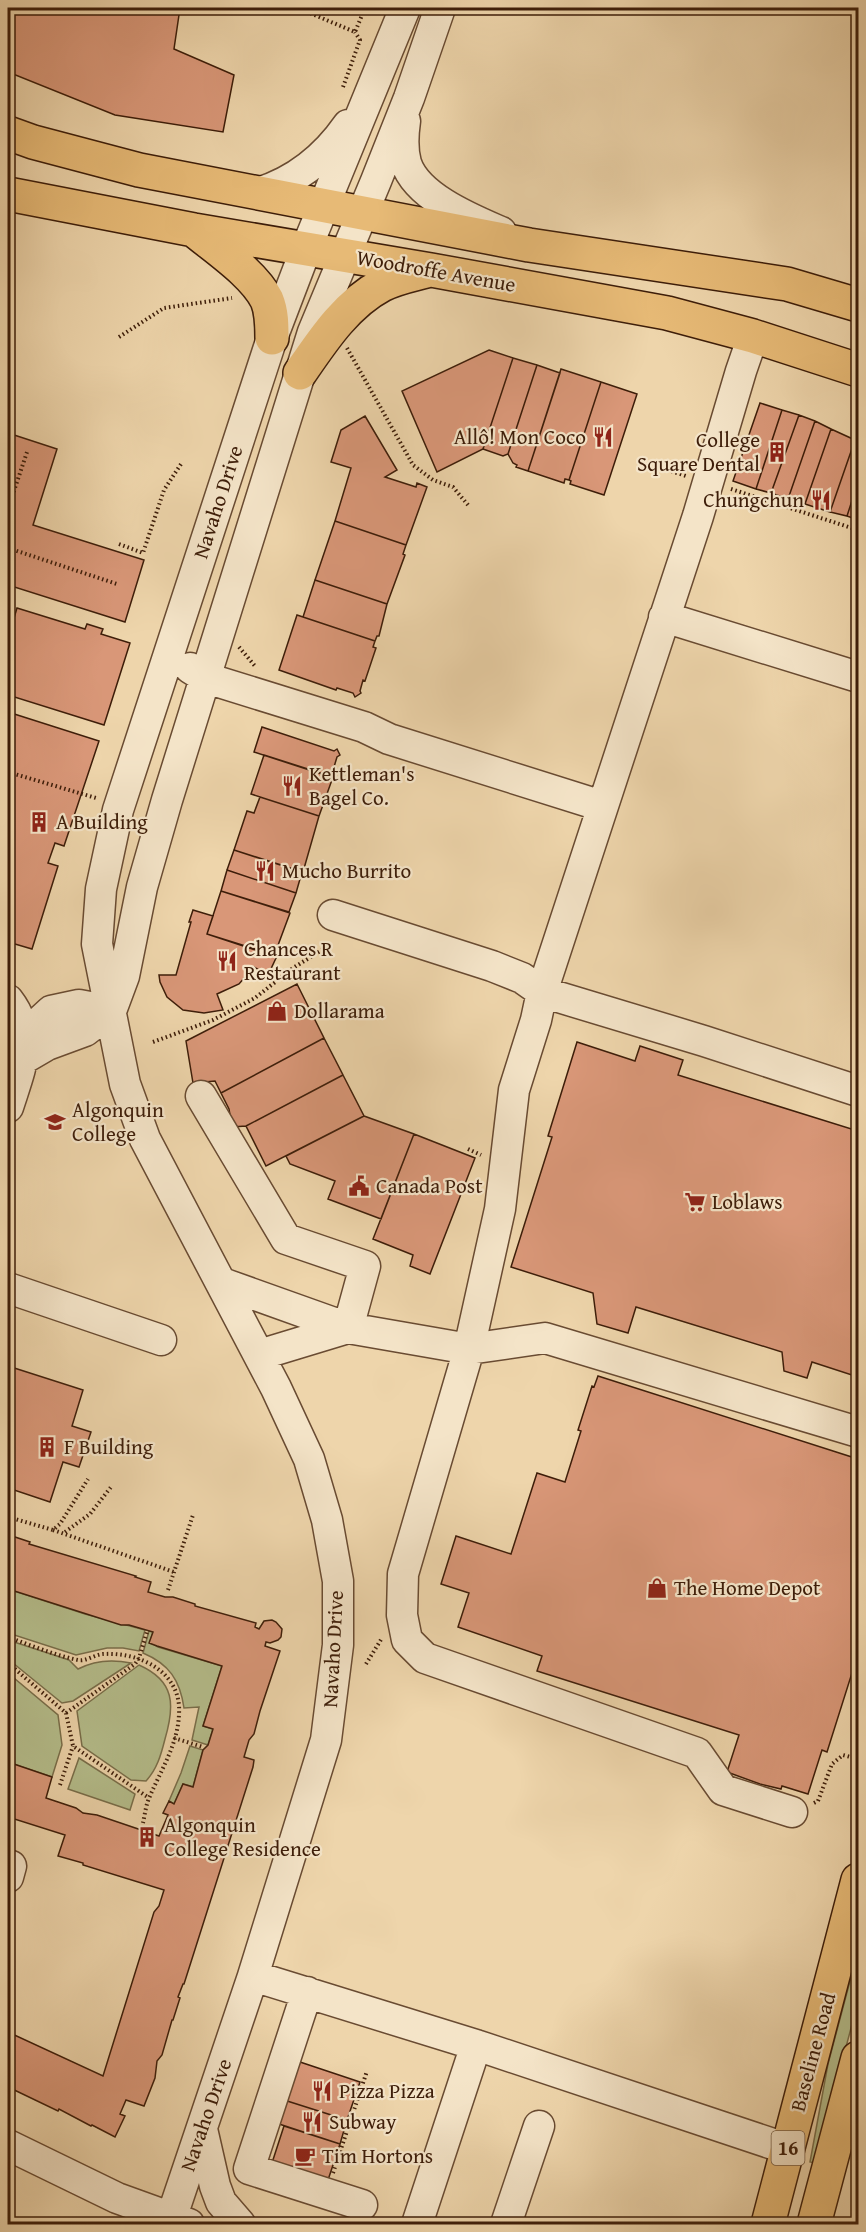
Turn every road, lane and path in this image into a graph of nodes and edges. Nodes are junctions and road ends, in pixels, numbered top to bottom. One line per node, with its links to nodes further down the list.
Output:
1 (298, 8): 5 (path)
2 (365, 8): 5 (path)
3 (405, 8): 6 (street, Navaho Drive)
4 (440, 8): 8 (street, Navaho Drive)
5 (355, 32): 7 (path)
6 (373, 87): 10 (street); 12 (street, Navaho Drive)
7 (343, 88)
8 (409, 98): 13 (street, Navaho Drive); 15 (street)
9 (8, 132): 10 (main road, Woodroffe Avenue)
10 (258, 193): 12 (main road, Woodroffe Avenue)
11 (8, 194): 14 (main road, Woodroffe Avenue)
12 (324, 206): 13 (main road, Woodroffe Avenue); 16 (street, Navaho Drive)
13 (363, 213): 15 (main road, Woodroffe Avenue); 17 (street, Navaho Drive)
14 (194, 230): 16 (main road, Woodroffe Avenue); 23 (main road)
15 (529, 245): 20 (main road, Woodroffe Avenue)
16 (306, 249): 17 (main road, Woodroffe Avenue); 23 (street, Navaho Drive)
17 (344, 256): 18 (main road, Woodroffe Avenue); 26 (street, Navaho Drive)
18 (431, 270): 21 (main road, Woodroffe Avenue); 26 (main road)
19 (234, 297): 22 (path)
20 (858, 305)
21 (753, 336): 25 (main road, Woodroffe Avenue); 30 (street)
22 (119, 337)
23 (272, 338): 38 (street, Navaho Drive)
24 (343, 342): 31 (path)
25 (858, 370)
26 (300, 373): 40 (street, Navaho Drive)
27 (27, 452): 32 (path)
28 (181, 464): 34 (path)
29 (650, 464): 30 (path)
30 (708, 482): 33 (path); 37 (street)
31 (468, 505)
32 (8, 509)
33 (858, 530)
34 (118, 544)
35 (8, 548): 36 (path)
36 (117, 584)
37 (664, 616): 39 (street); 43 (street)
38 (170, 655): 40 (street); 50 (street, Navaho Drive)
39 (858, 677)
40 (206, 678): 43 (street); 50 (street, Navaho Drive)
41 (8, 772): 42 (path)
42 (97, 799)
43 (602, 806): 46 (street)
44 (333, 915): 46 (street)
45 (322, 950): 51 (path)
46 (542, 992): 53 (street); 60 (street)
47 (8, 994): 49 (street)
48 (8, 1000): 52 (street)
49 (51, 1011): 50 (street); 52 (street)
50 (111, 1011): 52 (street); 56 (street, Navaho Drive)
51 (153, 1042)
52 (18, 1051): 55 (street)
53 (858, 1091)
54 (201, 1096): 58 (street)
55 (8, 1107)
56 (222, 1283): 58 (street); 61 (street, Navaho Drive)
57 (8, 1288): 59 (street)
58 (348, 1328): 60 (street); 61 (street)
59 (160, 1340)
60 (469, 1349): 62 (street); 82 (street)
61 (259, 1355): 85 (street, Navaho Drive)
62 (858, 1432)
63 (88, 1479): 67 (path)
64 (111, 1487): 68 (path)
65 (194, 1515): 69 (path)
66 (8, 1517): 67 (path)
67 (53, 1530): 68 (path)
68 (64, 1533): 69 (path)
69 (174, 1572): 70 (path)
70 (168, 1590)
71 (147, 1632): 73 (path)
72 (8, 1637): 73 (path)
73 (139, 1658): 75 (path); 76 (path)
74 (8, 1663): 75 (path)
75 (66, 1713): 77 (path)
76 (174, 1738): 78 (path); 81 (path)
77 (73, 1746): 80 (path); 81 (path)
78 (203, 1747)
79 (858, 1759): 82 (path)
80 (60, 1785)
81 (149, 1798): 83 (path)
82 (792, 1812)
83 (143, 1823)
84 (858, 1880): 93 (main road, Baseline Road / 16)
85 (253, 1976): 86 (street); 91 (street, Navaho Drive)
86 (307, 1992): 87 (street); 95 (street)
87 (476, 2045): 93 (street); 99 (street)
88 (858, 2058): 103 (main road, 16)
89 (367, 2071): 95 (path)
90 (539, 2126): 94 (street)
91 (202, 2129): 97 (street, Navaho Drive); 98 (street)
92 (8, 2145): 97 (street)
93 (788, 2149): 102 (main road, Baseline Road / 16)
94 (527, 2162): 100 (street); 101 (street)
95 (326, 2194): 96 (street)
96 (362, 2205)
97 (180, 2222)
98 (240, 2224)
99 (417, 2224)
100 (506, 2224)
101 (523, 2224)
102 (768, 2224)
103 (814, 2224)

